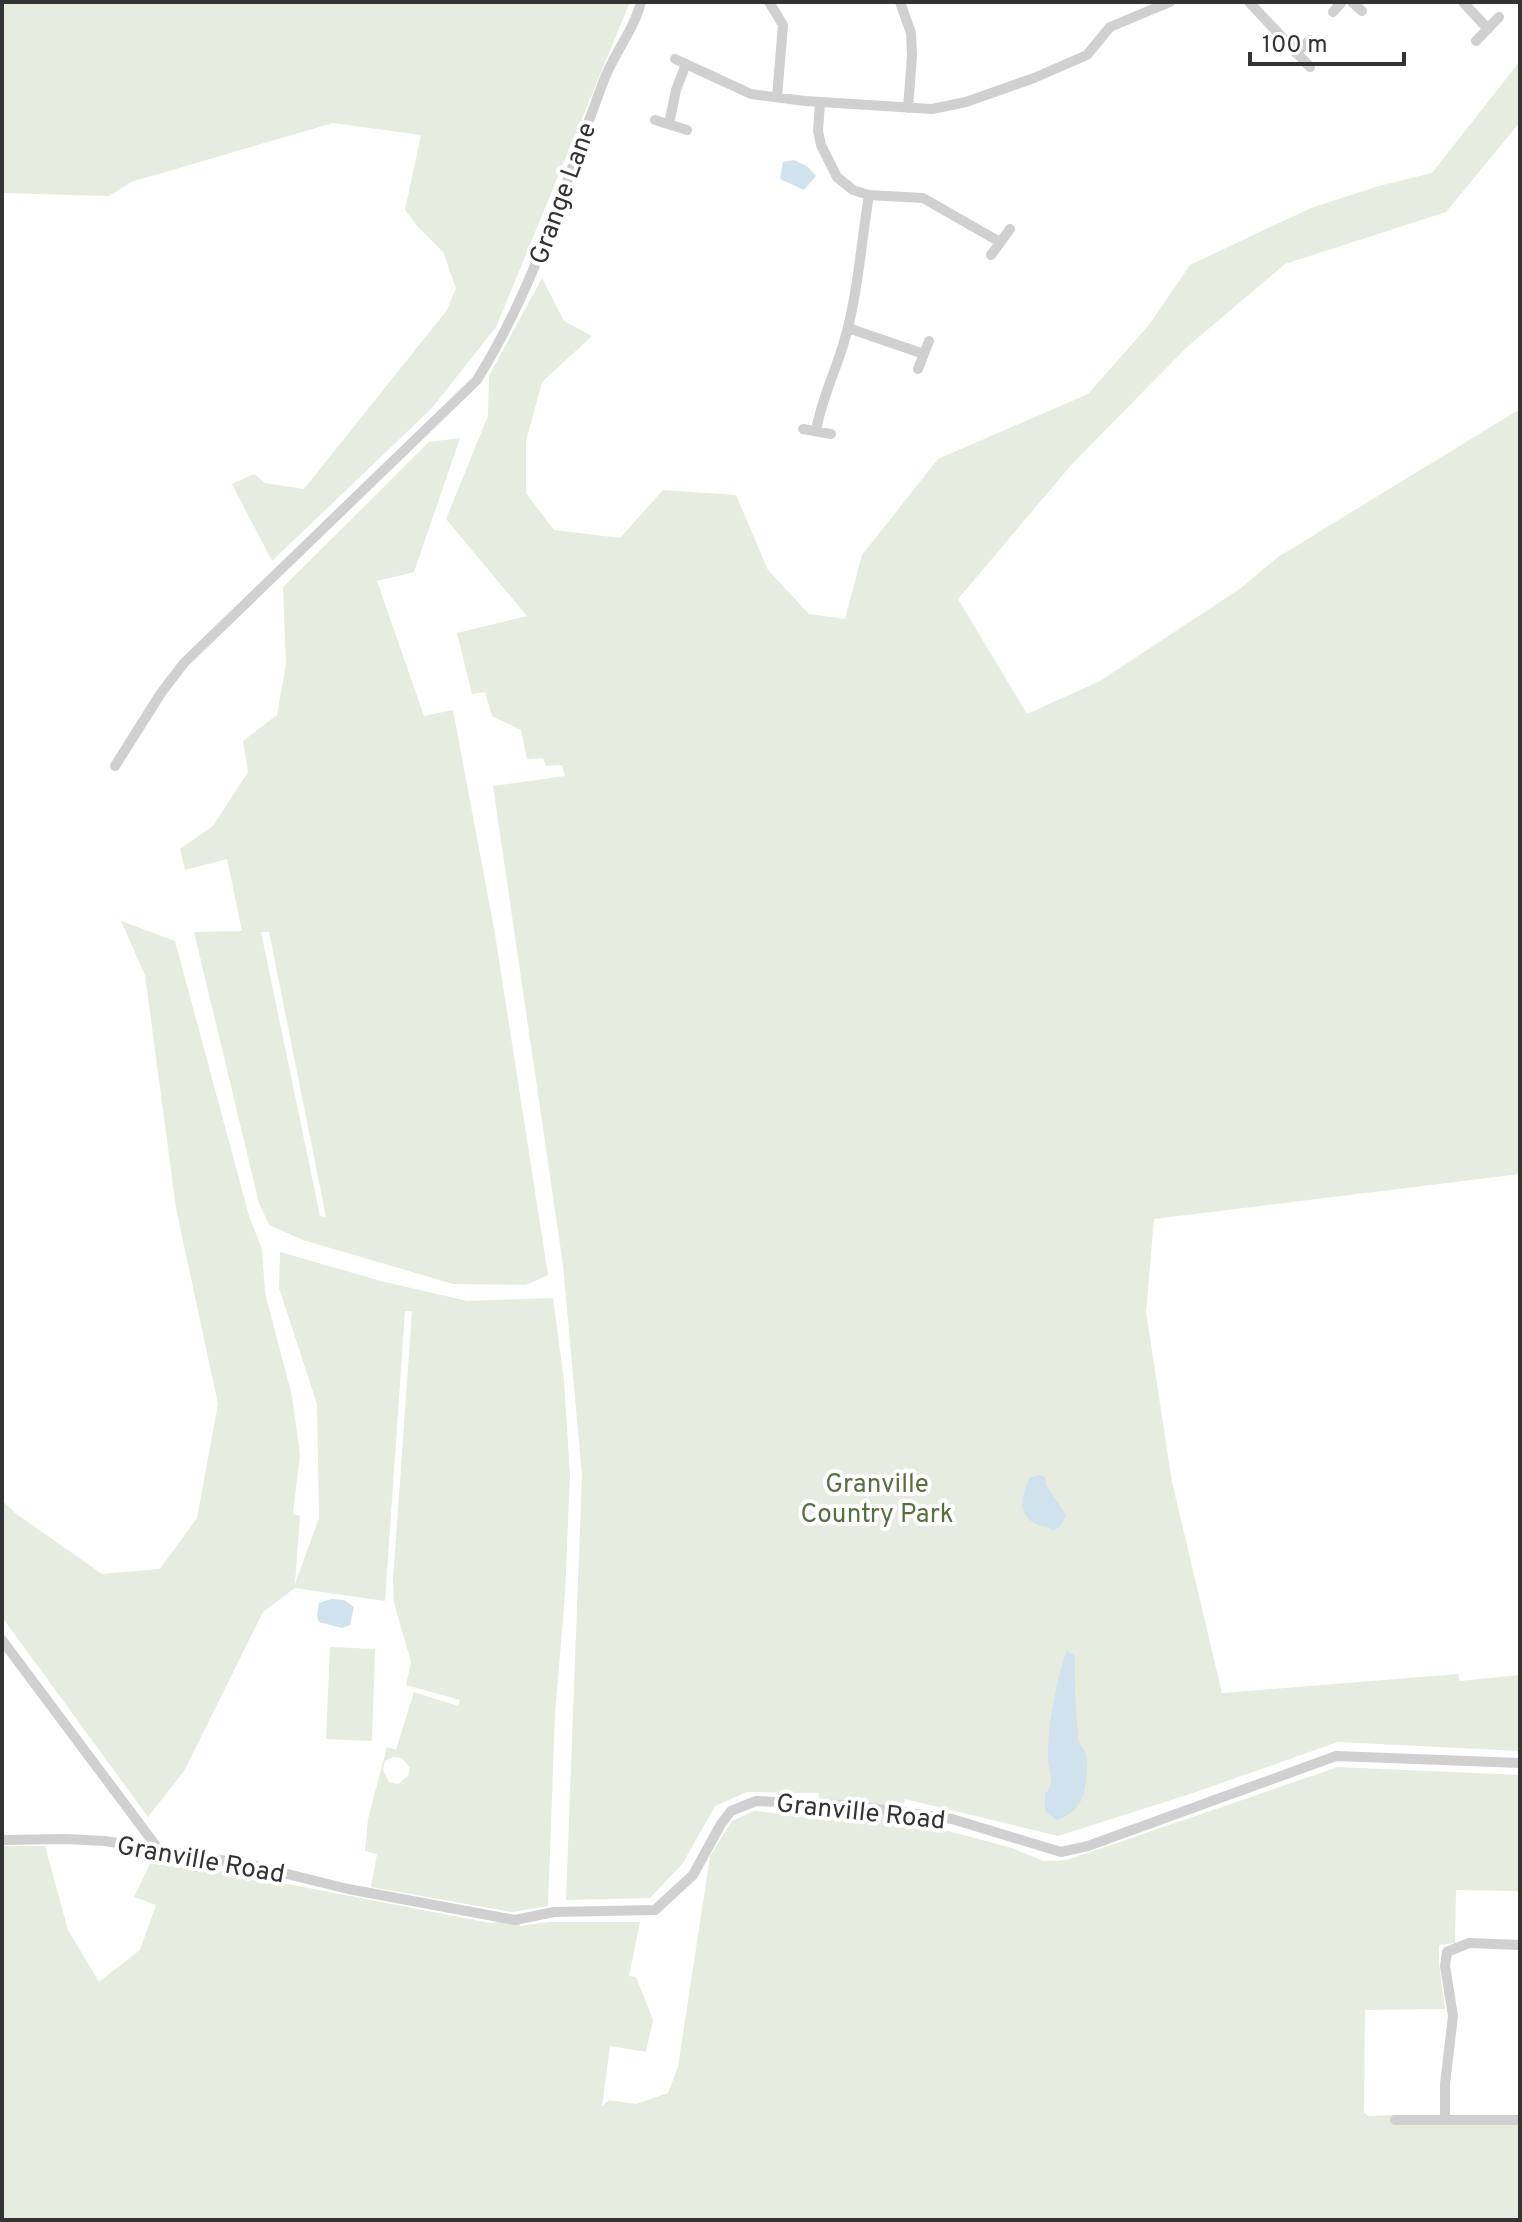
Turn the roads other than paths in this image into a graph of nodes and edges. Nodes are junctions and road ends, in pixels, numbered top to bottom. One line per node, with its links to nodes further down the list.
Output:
1 (641, 2): 36 (street, Grange Lane)
2 (769, 2): 19 (street)
3 (900, 2): 21 (street)
4 (1170, 2): 21 (street)
5 (1249, 2): 15 (street)
6 (1342, 2): 10 (street)
7 (1352, 2): 9 (street)
8 (1463, 2): 12 (street)
9 (1362, 11)
10 (1333, 12)
11 (1499, 17): 12 (street)
12 (1488, 29): 14 (street)
13 (1310, 40): 15 (street)
14 (1476, 41)
15 (1296, 53): 18 (street)
16 (675, 59): 17 (street)
17 (686, 64): 19 (street); 23 (street)
18 (1310, 67)
19 (777, 97): 20 (street)
20 (820, 102): 21 (street); 25 (street)
21 (908, 108)
22 (655, 120): 23 (street)
23 (669, 124): 24 (street)
24 (687, 130)
25 (869, 195): 27 (street); 29 (street)
26 (1010, 229): 27 (street)
27 (1000, 242): 28 (street)
28 (991, 255)
29 (848, 328): 31 (street); 34 (street)
30 (929, 341): 31 (street)
31 (924, 354): 32 (street)
32 (918, 369)
33 (803, 429): 34 (street)
34 (816, 431): 35 (street)
35 (831, 434)
36 (115, 766)
37 (2, 1640): 40 (street)
38 (1520, 1763): 40 (street, Granville Road)
39 (2, 1840): 40 (street, Granville Road)
40 (159, 1850)
41 (1520, 1945): 43 (street)
42 (1395, 2120): 43 (street)
43 (1445, 2120): 44 (street)
44 (1520, 2120)

